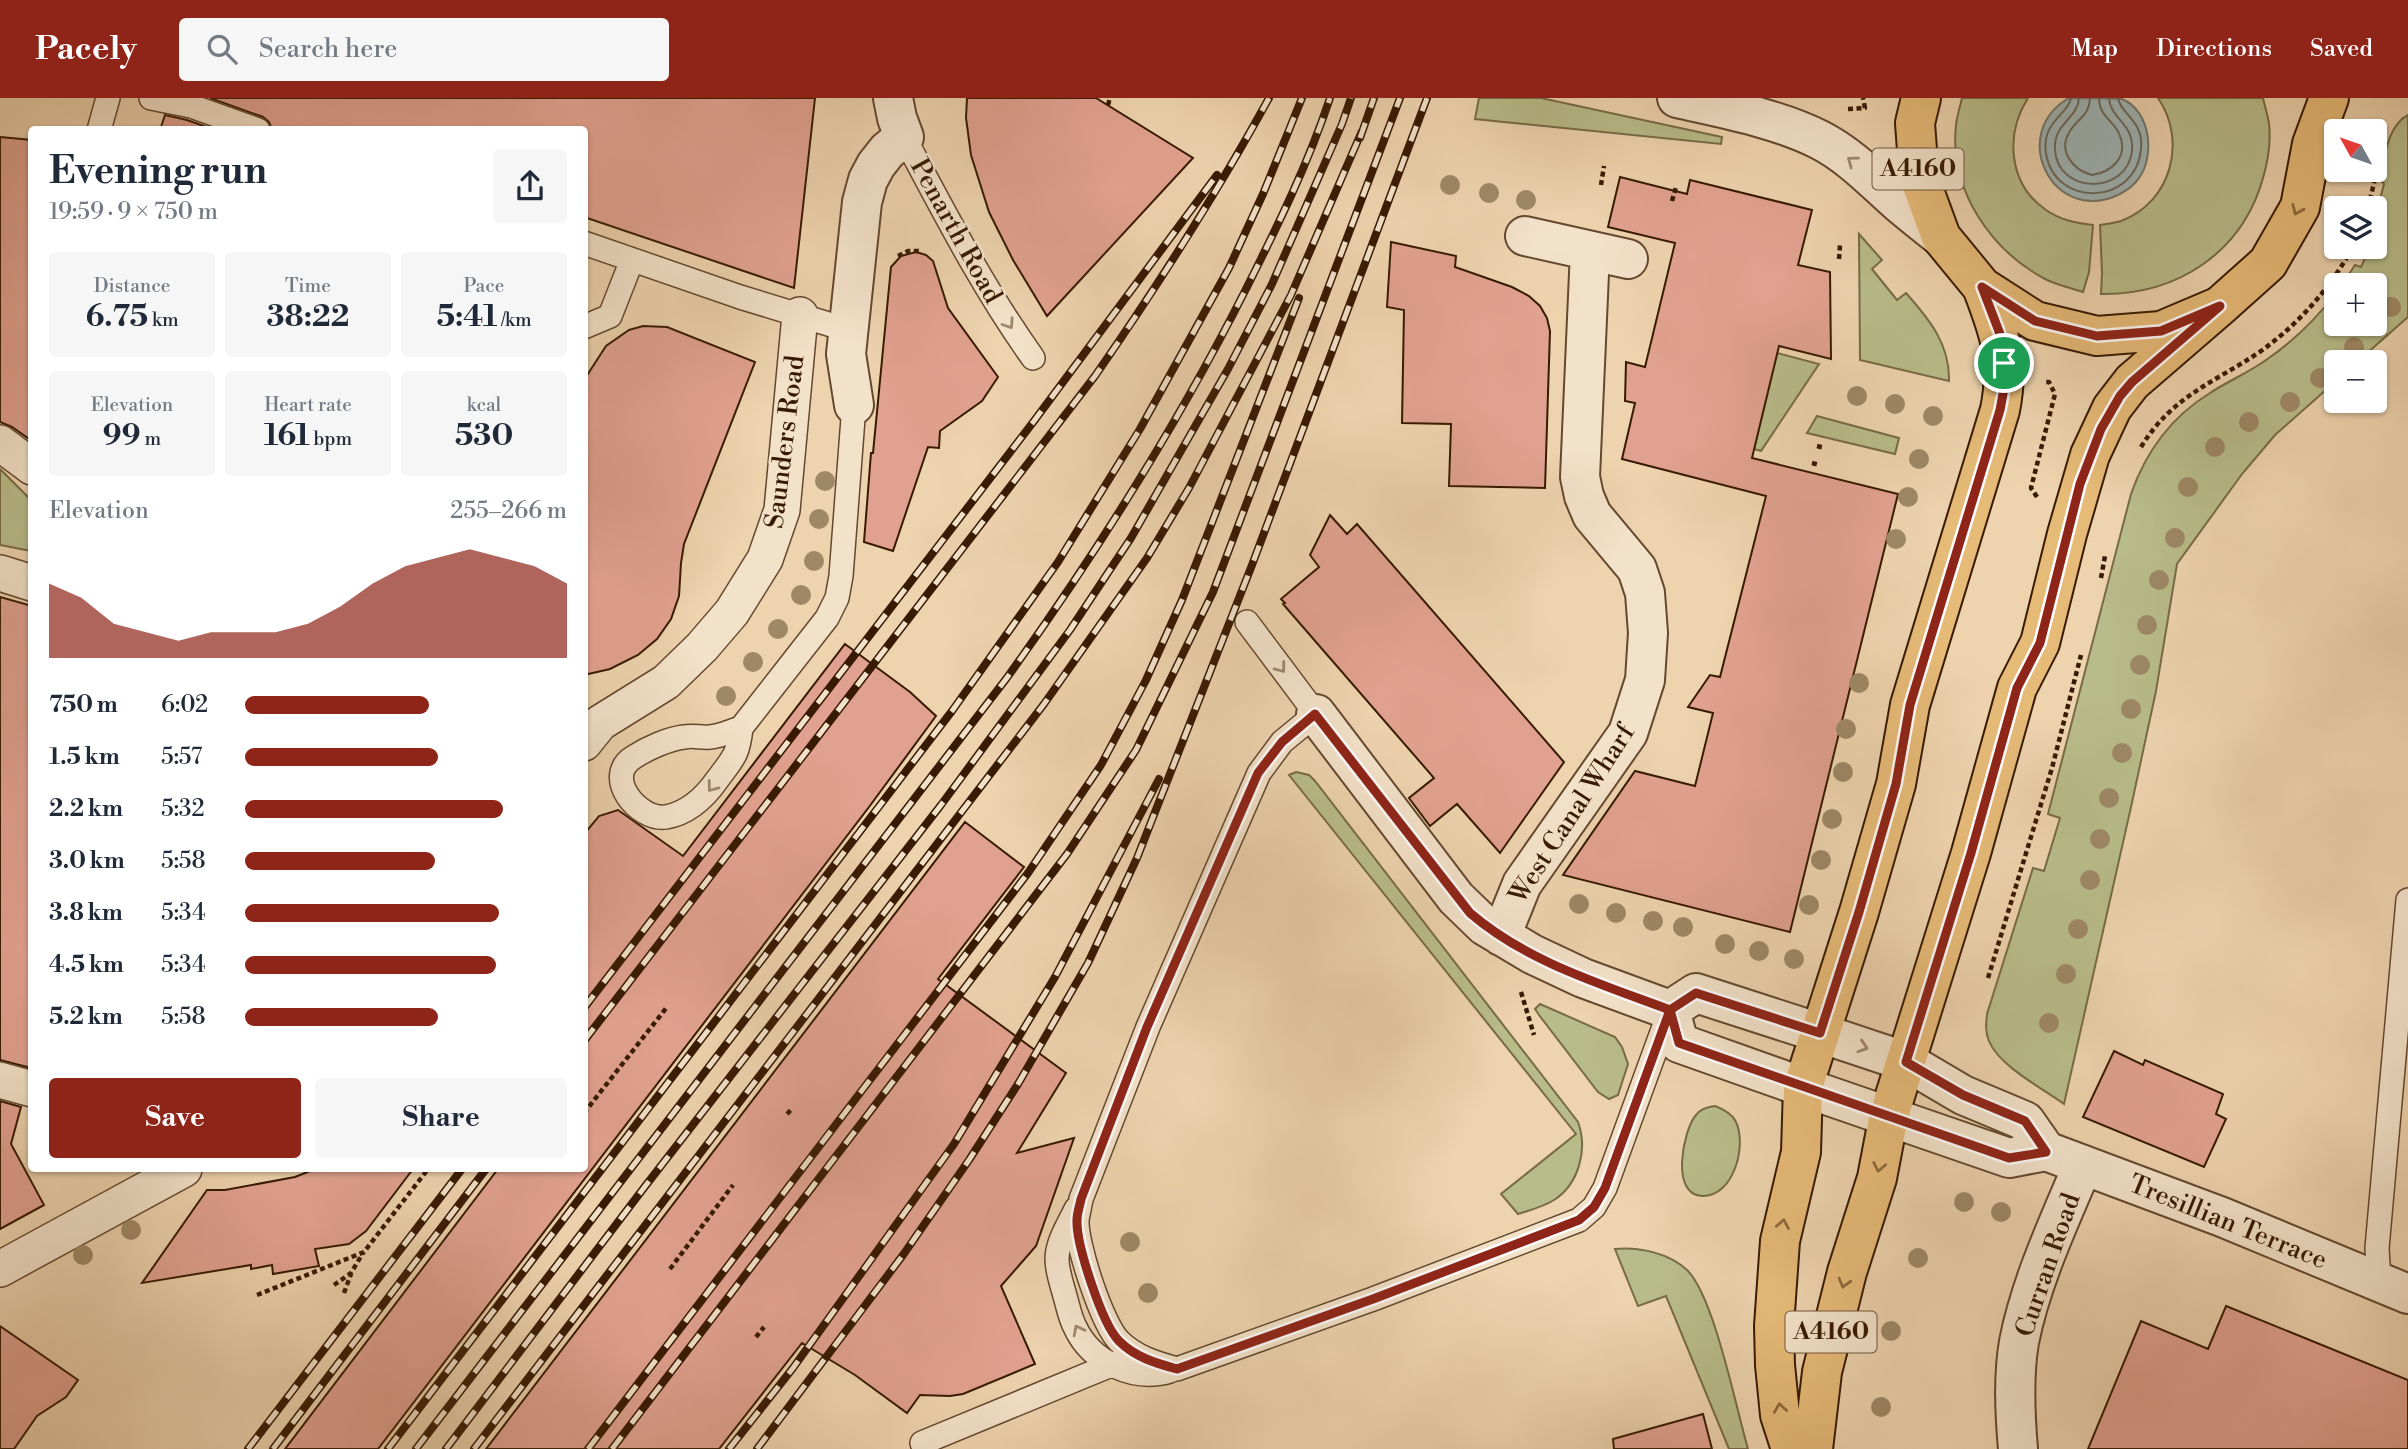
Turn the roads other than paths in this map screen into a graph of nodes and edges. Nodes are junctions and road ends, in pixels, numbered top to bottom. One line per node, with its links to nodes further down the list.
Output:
1 (108, 98): 8 (lane)
2 (151, 98): 9 (lane)
3 (893, 98): 10 (street, Penarth Road)
4 (1677, 98): 13 (street, one-way to 4)
5 (1921, 98): 13 (main road, A4160)
6 (2307, 98): 11 (main road)
7 (2329, 98): 11 (main road)
8 (100, 126)
9 (247, 126)
10 (904, 137): 22 (street, Saunders Road); 23 (lane, Penarth Road, one-way to 23)
11 (2312, 144): 19 (main road, one-way to 19)
12 (1525, 236): 15 (street)
13 (1941, 237): 18 (main road)
14 (588, 244): 16 (lane)
15 (1590, 251): 17 (street); 34 (street, West Canal Wharf)
16 (632, 260): 20 (lane); 21 (lane)
17 (1629, 260)
18 (1982, 287): 19 (main road); 36 (main road, A4160)
19 (2220, 306): 37 (main road, A4160)
20 (800, 315): 22 (lane); 32 (street, Saunders Road)
21 (588, 325)
22 (848, 330): 24 (street, Saunders Road)
23 (1033, 358)
24 (854, 405): 31 (lane)
25 (0, 443): 26 (street)
26 (28, 464)
27 (0, 573): 28 (street)
28 (28, 582)
29 (1247, 622): 30 (lane, one-way to 30)
30 (1315, 714): 34 (street); 45 (lane)
31 (741, 728): 31 (lane, one-way to 31)
32 (588, 738)
33 (2408, 901): 47 (lane)
34 (1501, 936): 35 (street)
35 (1670, 1010): 36 (street); 39 (street); 50 (lane)
36 (1820, 1033): 37 (street, one-way to 37); 39 (main road, A4160)
37 (1906, 1062): 41 (main road, A4160); 42 (street)
38 (0, 1080): 40 (street)
39 (1803, 1087): 41 (street, Tresillian Terrace); 52 (main road, A4160, one-way to 39)
40 (28, 1088)
41 (1889, 1115): 42 (street, Tresillian Terrace); 53 (main road, A4160, one-way to 53)
42 (2046, 1152): 43 (street, Tresillian Terrace)
43 (2084, 1165): 47 (street, Tresillian Terrace); 54 (street, Curran Road)
44 (178, 1172): 46 (street)
45 (1081, 1199): 48 (lane); 49 (lane, one-way to 45)
46 (0, 1269)
47 (2393, 1288)
48 (1137, 1354): 49 (lane); 50 (lane)
49 (1113, 1364): 50 (lane); 51 (lane)
50 (1177, 1369)
51 (922, 1443)
52 (1791, 1449)
53 (1813, 1449)
54 (2018, 1449)

